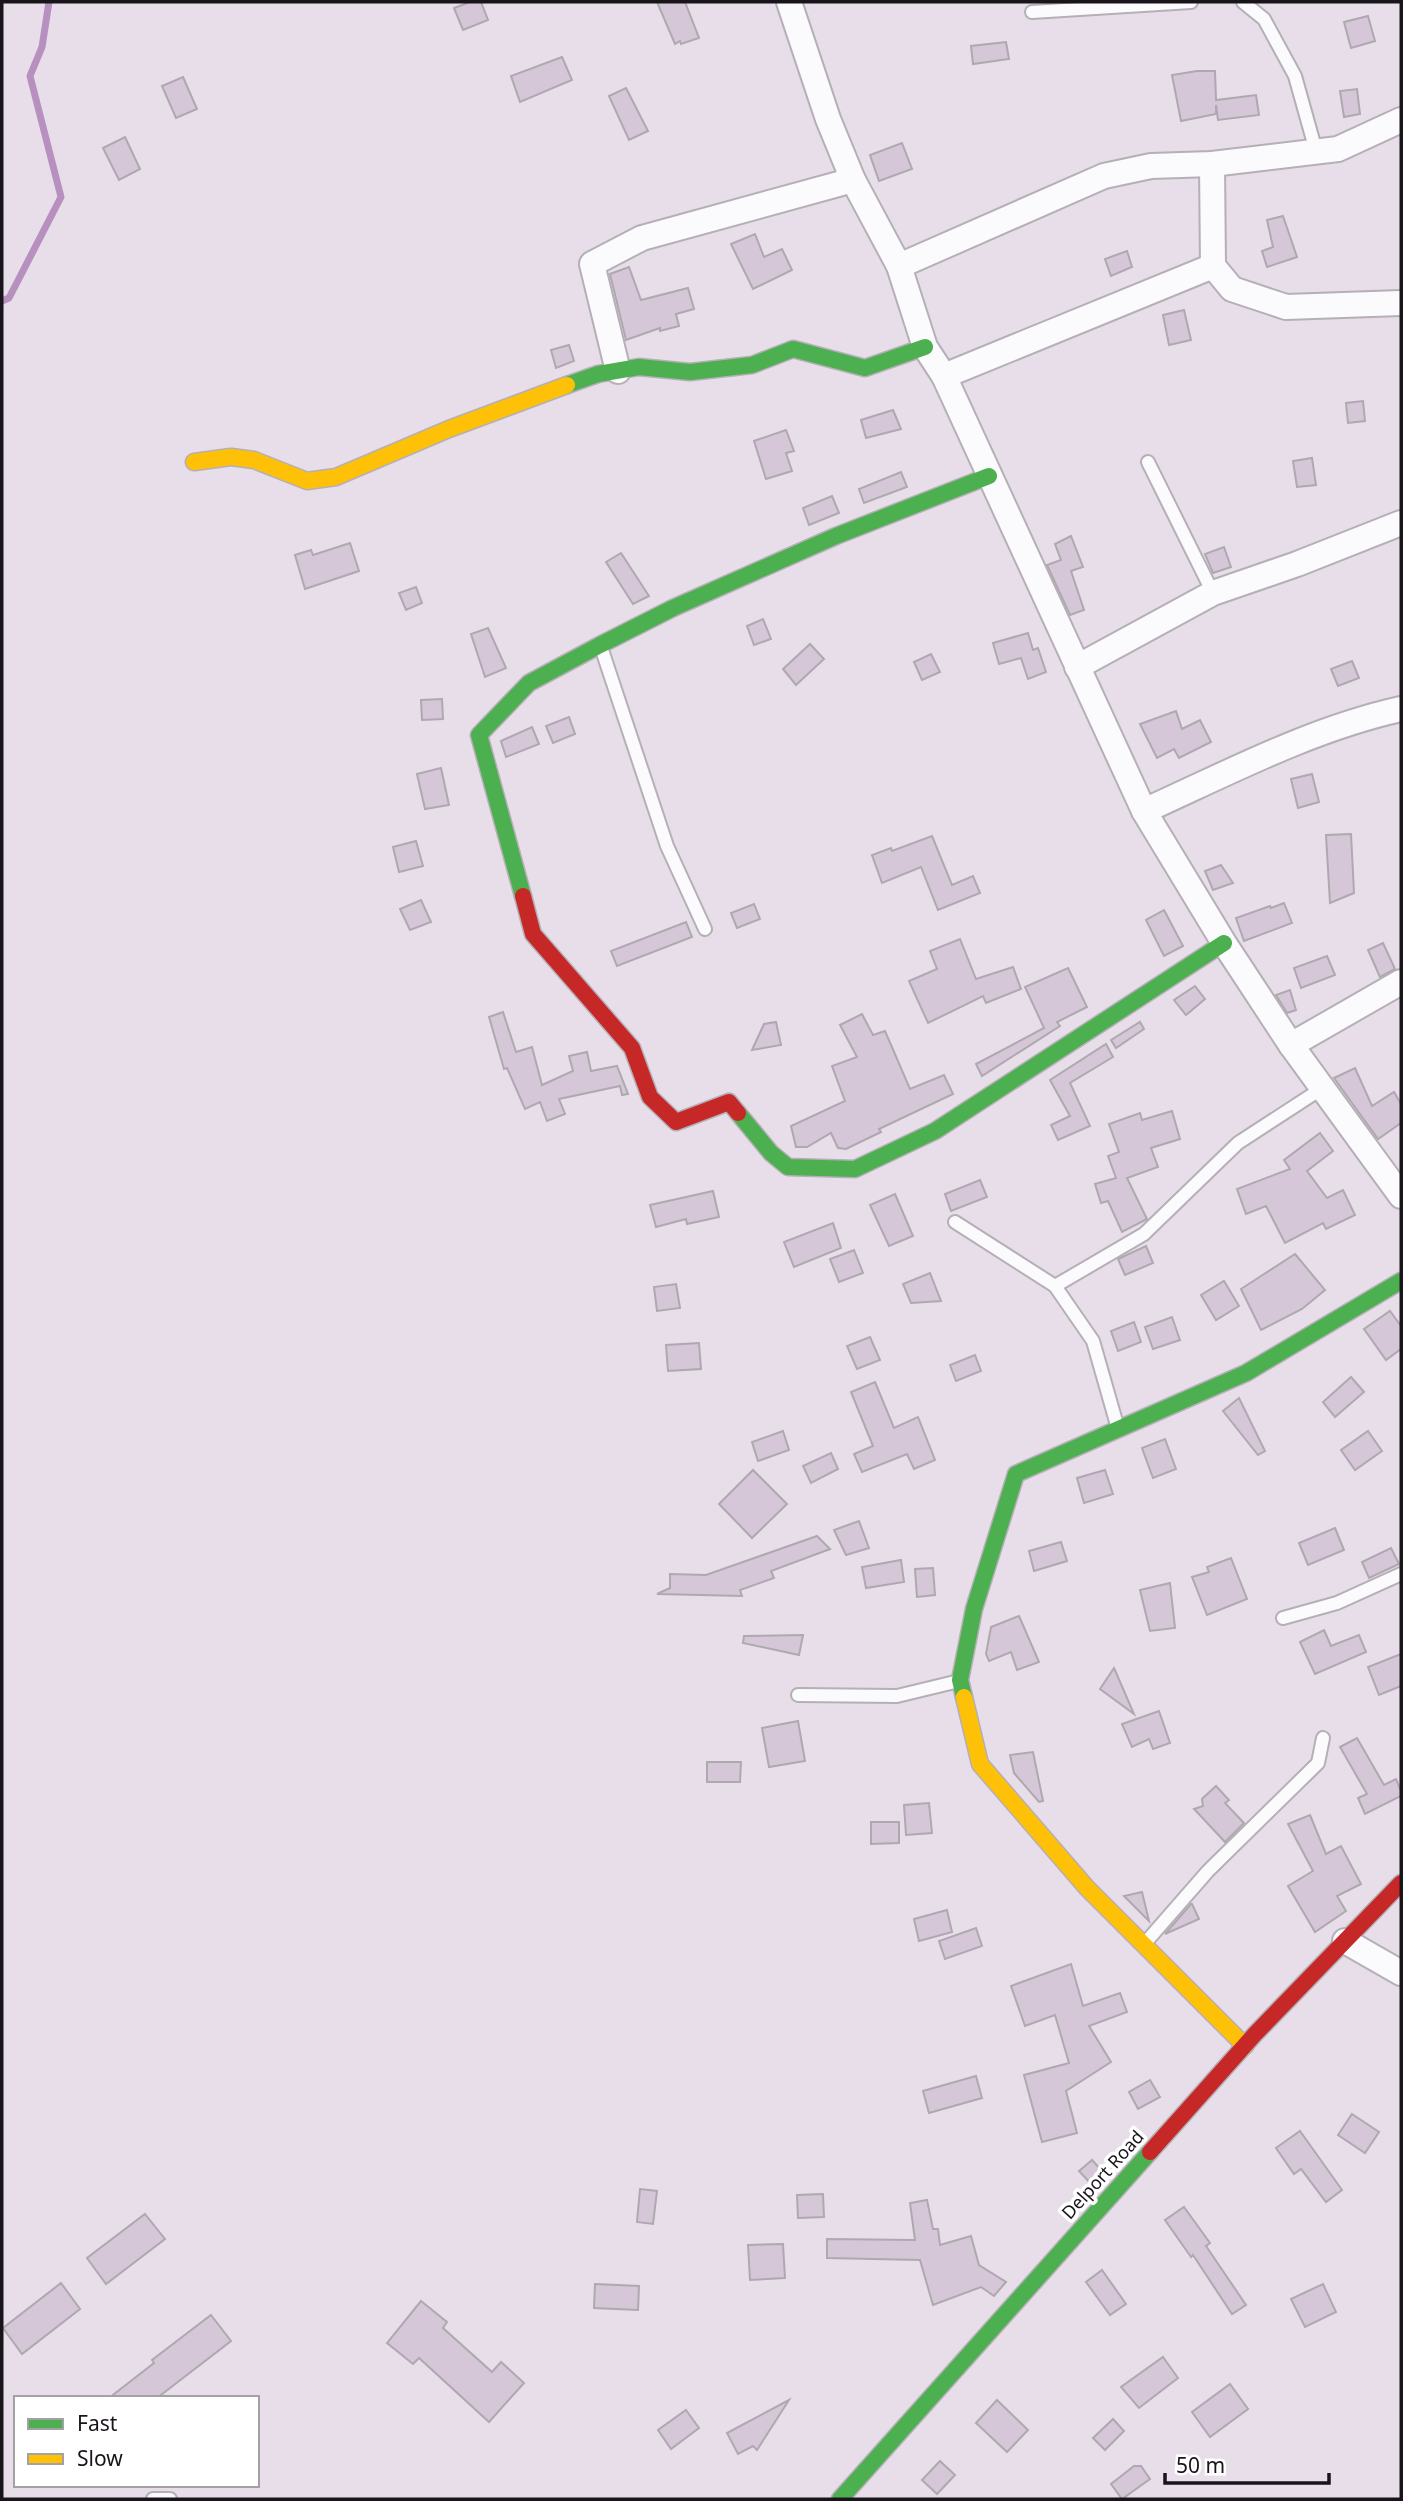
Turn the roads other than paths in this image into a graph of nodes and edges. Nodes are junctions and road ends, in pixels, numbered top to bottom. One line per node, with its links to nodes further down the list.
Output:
1 (789, 2): 8 (street)
2 (1191, 2): 4 (lane)
3 (1243, 2): 6 (lane)
4 (1032, 12)
5 (1401, 120): 6 (street)
6 (1316, 151): 7 (street)
7 (1212, 163): 9 (street); 10 (street)
8 (853, 180): 10 (street); 13 (street)
9 (1213, 266): 11 (street); 14 (street)
10 (899, 267): 12 (street)
11 (1401, 303)
12 (925, 347): 13 (street); 14 (street)
13 (618, 370): 15 (street)
14 (944, 376): 17 (street)
15 (194, 462)
16 (1148, 462): 19 (lane)
17 (989, 476): 20 (street); 21 (street)
18 (1401, 523): 19 (street)
19 (1213, 593): 21 (street)
20 (600, 645): 24 (lane); 25 (street)
21 (1077, 667): 23 (street)
22 (1401, 709): 23 (street)
23 (1144, 811): 25 (street)
24 (705, 929)
25 (1224, 943): 27 (street)
26 (1401, 982): 27 (street)
27 (1291, 1045): 28 (street)
28 (1321, 1089): 29 (street); 32 (lane)
29 (1401, 1196)
30 (955, 1222): 32 (lane)
31 (1401, 1281): 33 (street)
32 (1055, 1286): 33 (lane)
33 (1118, 1429): 36 (street)
34 (1401, 1574): 35 (lane)
35 (1283, 1618)
36 (960, 1681): 37 (lane); 41 (street)
37 (798, 1695)
38 (1323, 1738): 41 (lane)
39 (1401, 1883): 40 (street, Delport Road)
40 (1345, 1941): 42 (street); 43 (street, Delport Road)
41 (1143, 1945): 43 (street)
42 (1401, 1973)
43 (1245, 2046): 46 (street, Delport Road)
44 (153, 2499): 45 (lane)
45 (170, 2499)
46 (840, 2499)

